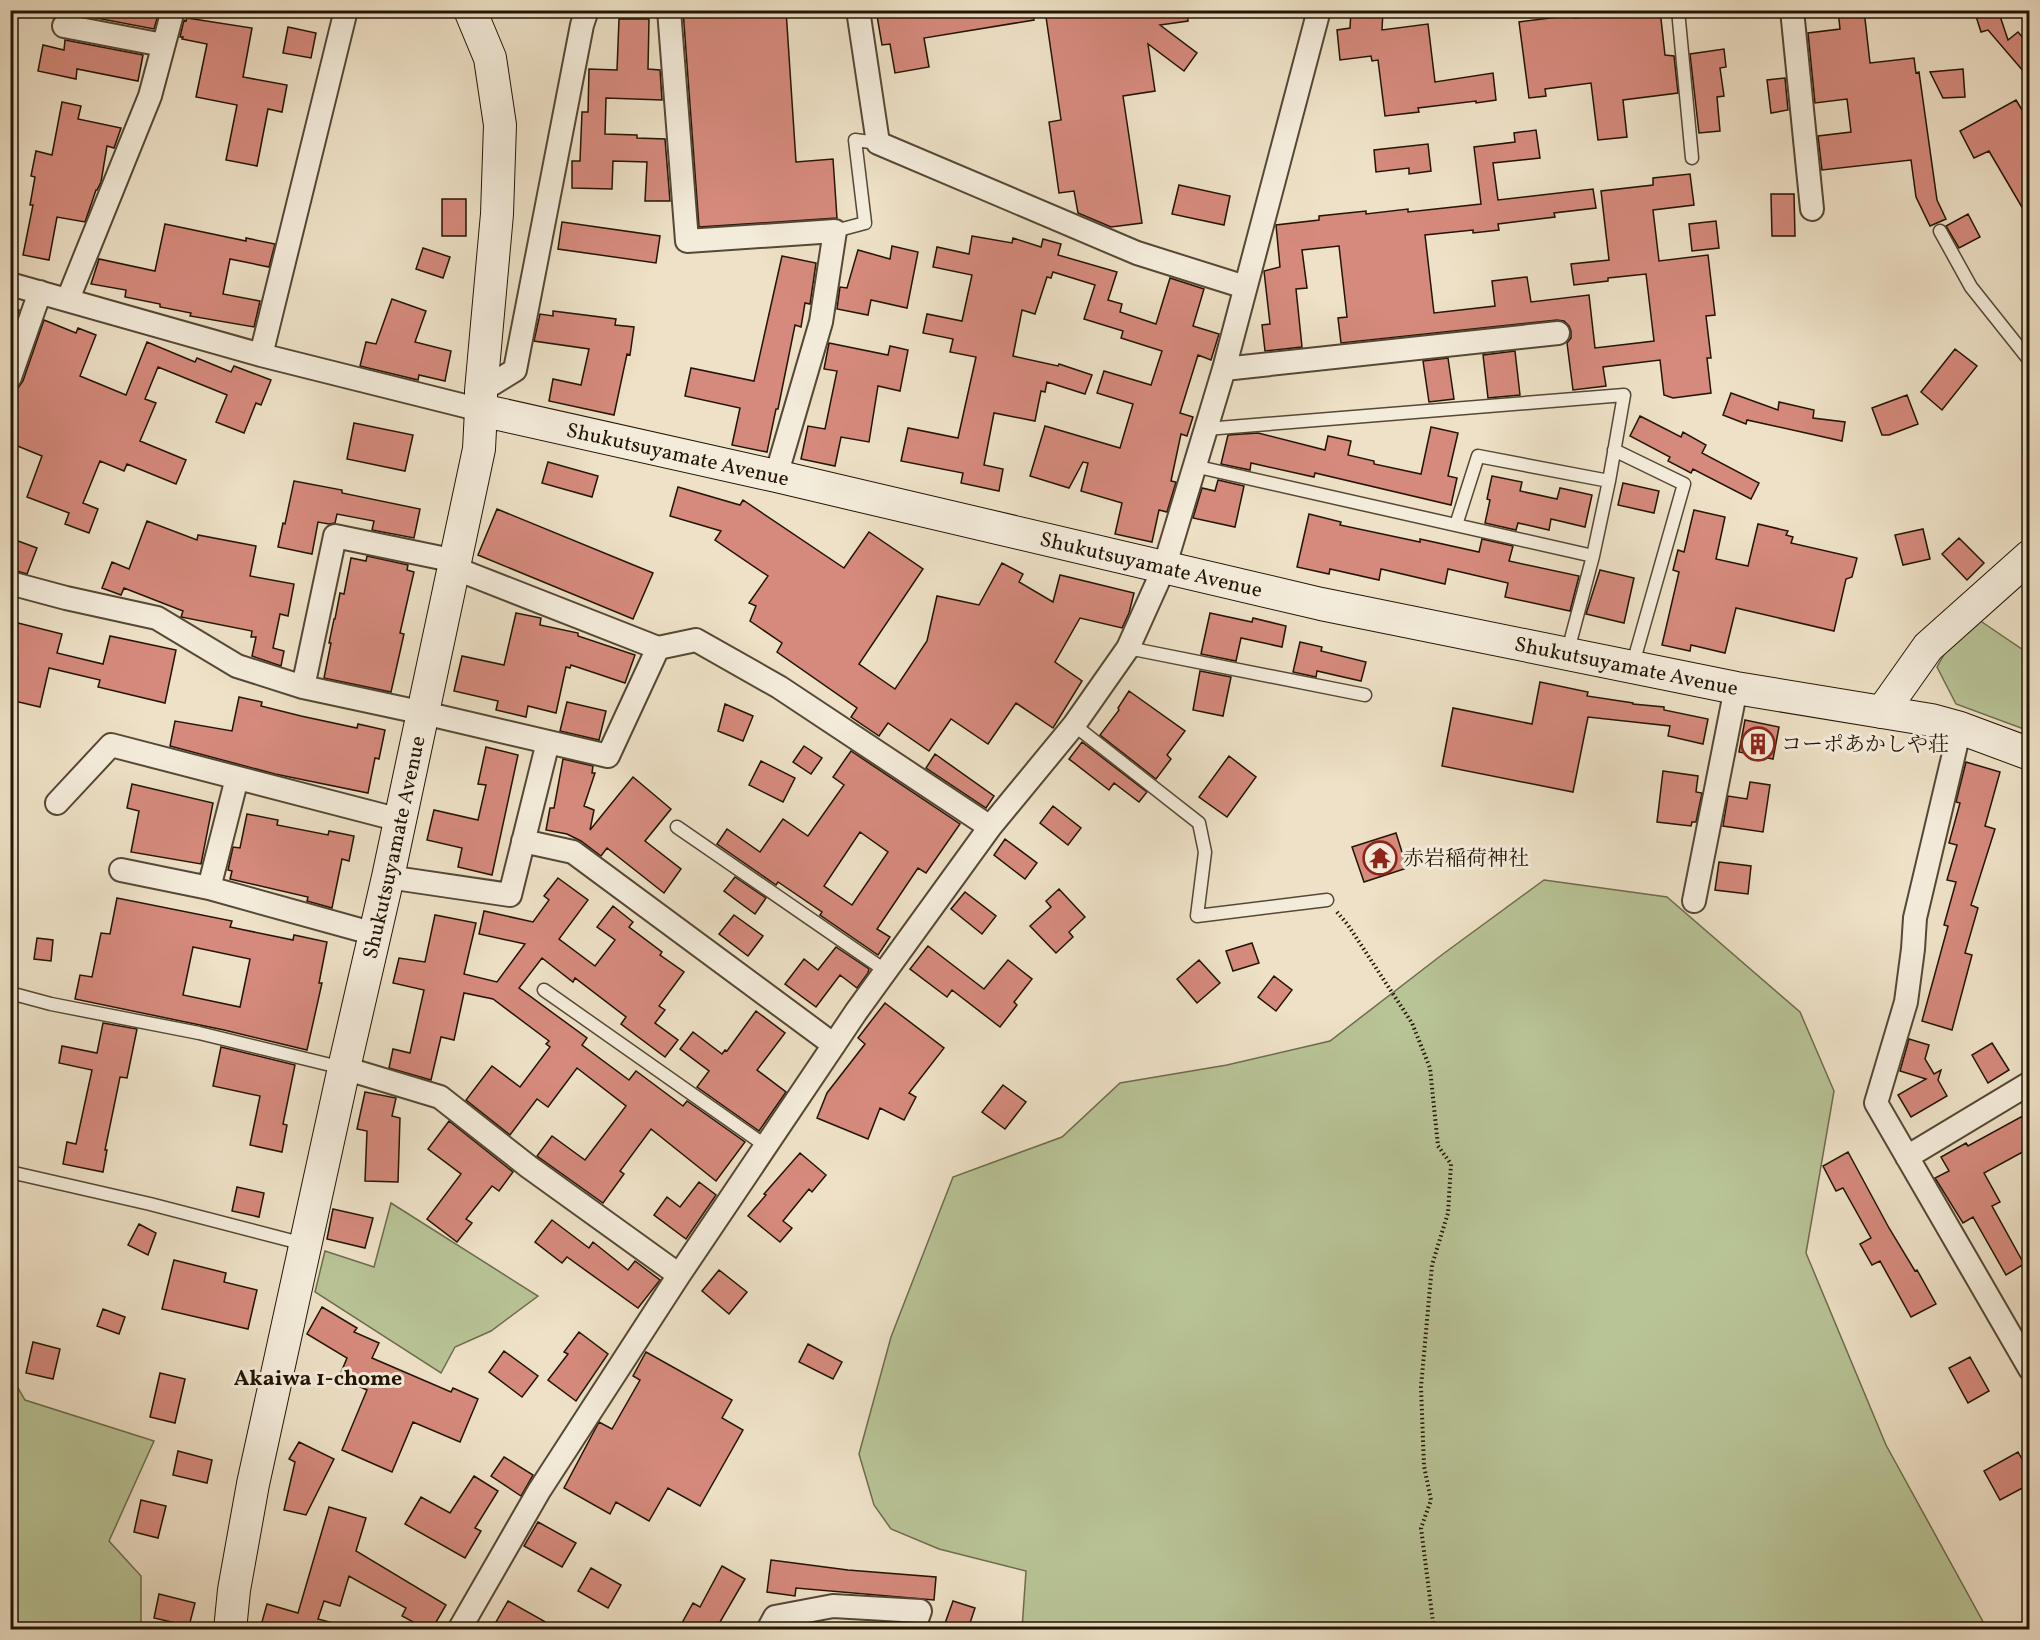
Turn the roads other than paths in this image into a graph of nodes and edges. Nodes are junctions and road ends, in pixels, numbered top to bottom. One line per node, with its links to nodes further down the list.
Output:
1 (173, 10): 11 (street)
2 (346, 10): 22 (street)
3 (470, 10): 26 (street)
4 (587, 10): 26 (street)
5 (669, 10): 15 (street)
6 (858, 10): 12 (street)
7 (1319, 10): 18 (street)
8 (1678, 10): 13 (lane)
9 (1791, 10): 14 (street)
10 (64, 26): 11 (street)
11 (163, 45): 20 (street)
12 (878, 143): 15 (lane); 18 (street)
13 (1692, 158)
14 (1812, 209)
15 (835, 231): 30 (street)
16 (1940, 231): 23 (lane)
17 (10, 284): 19 (street)
18 (1245, 287): 24 (street)
19 (40, 292): 20 (street); 25 (street)
20 (68, 299): 22 (street)
21 (1558, 333): 24 (street)
22 (261, 355): 26 (street)
23 (2030, 361)
24 (1224, 369): 27 (street)
25 (10, 377)
26 (481, 401): 30 (street, Shukutsuyamate Avenue); 35 (street, Shukutsuyamate Avenue)
27 (1206, 429): 28 (lane); 29 (street)
28 (1614, 450): 31 (lane); 41 (lane)
29 (1194, 466): 32 (lane); 36 (street)
30 (776, 476): 36 (street, Shukutsuyamate Avenue)
31 (1609, 481): 32 (lane); 33 (lane)
32 (1456, 525): 33 (lane)
33 (1593, 556): 40 (lane)
34 (2030, 556): 45 (street)
35 (455, 564): 38 (street); 42 (street); 46 (street, Shukutsuyamate Avenue)
36 (1164, 567): 39 (street); 40 (street, Shukutsuyamate Avenue)
37 (10, 583): 42 (street)
38 (658, 648): 49 (street); 55 (street)
39 (1128, 648): 44 (lane); 47 (street)
40 (1567, 654): 41 (street, Shukutsuyamate Avenue)
41 (1632, 667): 43 (street, Shukutsuyamate Avenue)
42 (303, 687): 46 (street)
43 (1737, 688): 45 (street, Shukutsuyamate Avenue); 61 (street)
44 (1365, 695)
45 (1882, 712): 48 (street, Shukutsuyamate Avenue)
46 (424, 713): 49 (street); 53 (street, Shukutsuyamate Avenue)
47 (1074, 725): 55 (street); 60 (lane)
48 (1960, 728): 50 (street, Shukutsuyamate Avenue); 70 (street)
49 (549, 742): 56 (street)
50 (2030, 754)
51 (237, 778): 52 (street); 53 (street); 59 (street)
52 (57, 803)
53 (400, 820): 58 (street, Shukutsuyamate Avenue)
54 (677, 826): 63 (lane)
55 (990, 826): 63 (street)
56 (523, 841): 58 (street); 66 (street)
57 (121, 870): 59 (street)
58 (388, 877): 62 (street, Shukutsuyamate Avenue)
59 (208, 888): 62 (street)
60 (1327, 900)
61 (1695, 901)
62 (375, 934): 67 (street, Shukutsuyamate Avenue)
63 (886, 971): 66 (street)
64 (544, 990): 69 (lane)
65 (10, 993): 67 (lane)
66 (834, 1045): 69 (street)
67 (344, 1068): 72 (street, Shukutsuyamate Avenue); 73 (street)
68 (2030, 1083): 70 (street)
69 (766, 1146): 73 (street)
70 (1906, 1157): 74 (street)
71 (10, 1172): 72 (lane)
72 (306, 1244): 75 (street, Shukutsuyamate Avenue)
73 (679, 1275): 76 (street)
74 (2030, 1369)
75 (230, 1629)
76 (459, 1629)
77 (768, 1629): 78 (street)
78 (913, 1629)

